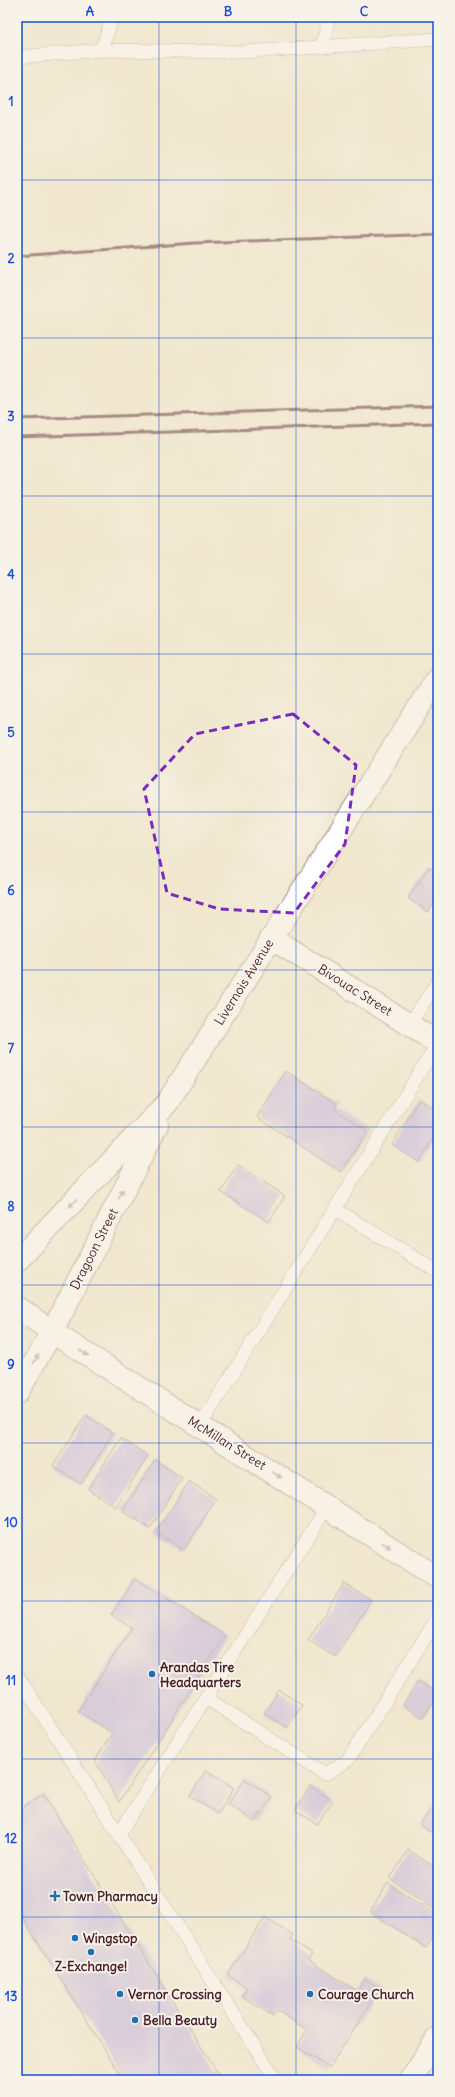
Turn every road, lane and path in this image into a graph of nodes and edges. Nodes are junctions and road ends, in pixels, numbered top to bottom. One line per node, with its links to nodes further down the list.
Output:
1 (113, 17): 5 (lane)
2 (329, 17): 4 (lane)
3 (438, 39): 4 (lane)
4 (322, 47): 5 (lane)
5 (101, 50): 6 (lane)
6 (17, 57)
7 (438, 677): 8 (main road, Livernois Avenue)
8 (272, 938): 10 (main road, Bivouac Street); 12 (main road, Livernois Avenue)
9 (438, 981): 10 (lane)
10 (409, 1024): 11 (main road, Bivouac Street)
11 (438, 1043): 13 (lane)
12 (167, 1103): 14 (main road, Livernois Avenue, one-way to 14); 17 (main road, Dragoon Street, one-way to 12)
13 (335, 1209): 15 (lane); 19 (lane)
14 (17, 1261)
15 (438, 1272)
16 (17, 1307): 17 (main road, McMillan Street)
17 (52, 1332): 18 (main road, Dragoon Street, one-way to 17); 19 (main road, McMillan Street, one-way to 19)
18 (17, 1393)
19 (200, 1426): 20 (main road, McMillan Street, one-way to 20)
20 (327, 1507): 21 (main road, McMillan Street, one-way to 21); 24 (lane)
21 (438, 1578)
22 (438, 1617): 24 (lane)
23 (20, 1679): 25 (lane); 26 (lane)
24 (206, 1698): 26 (lane)
25 (17, 1703)
26 (119, 1834): 28 (lane)
27 (438, 2037): 29 (main road)
28 (276, 2080)
29 (411, 2080)

